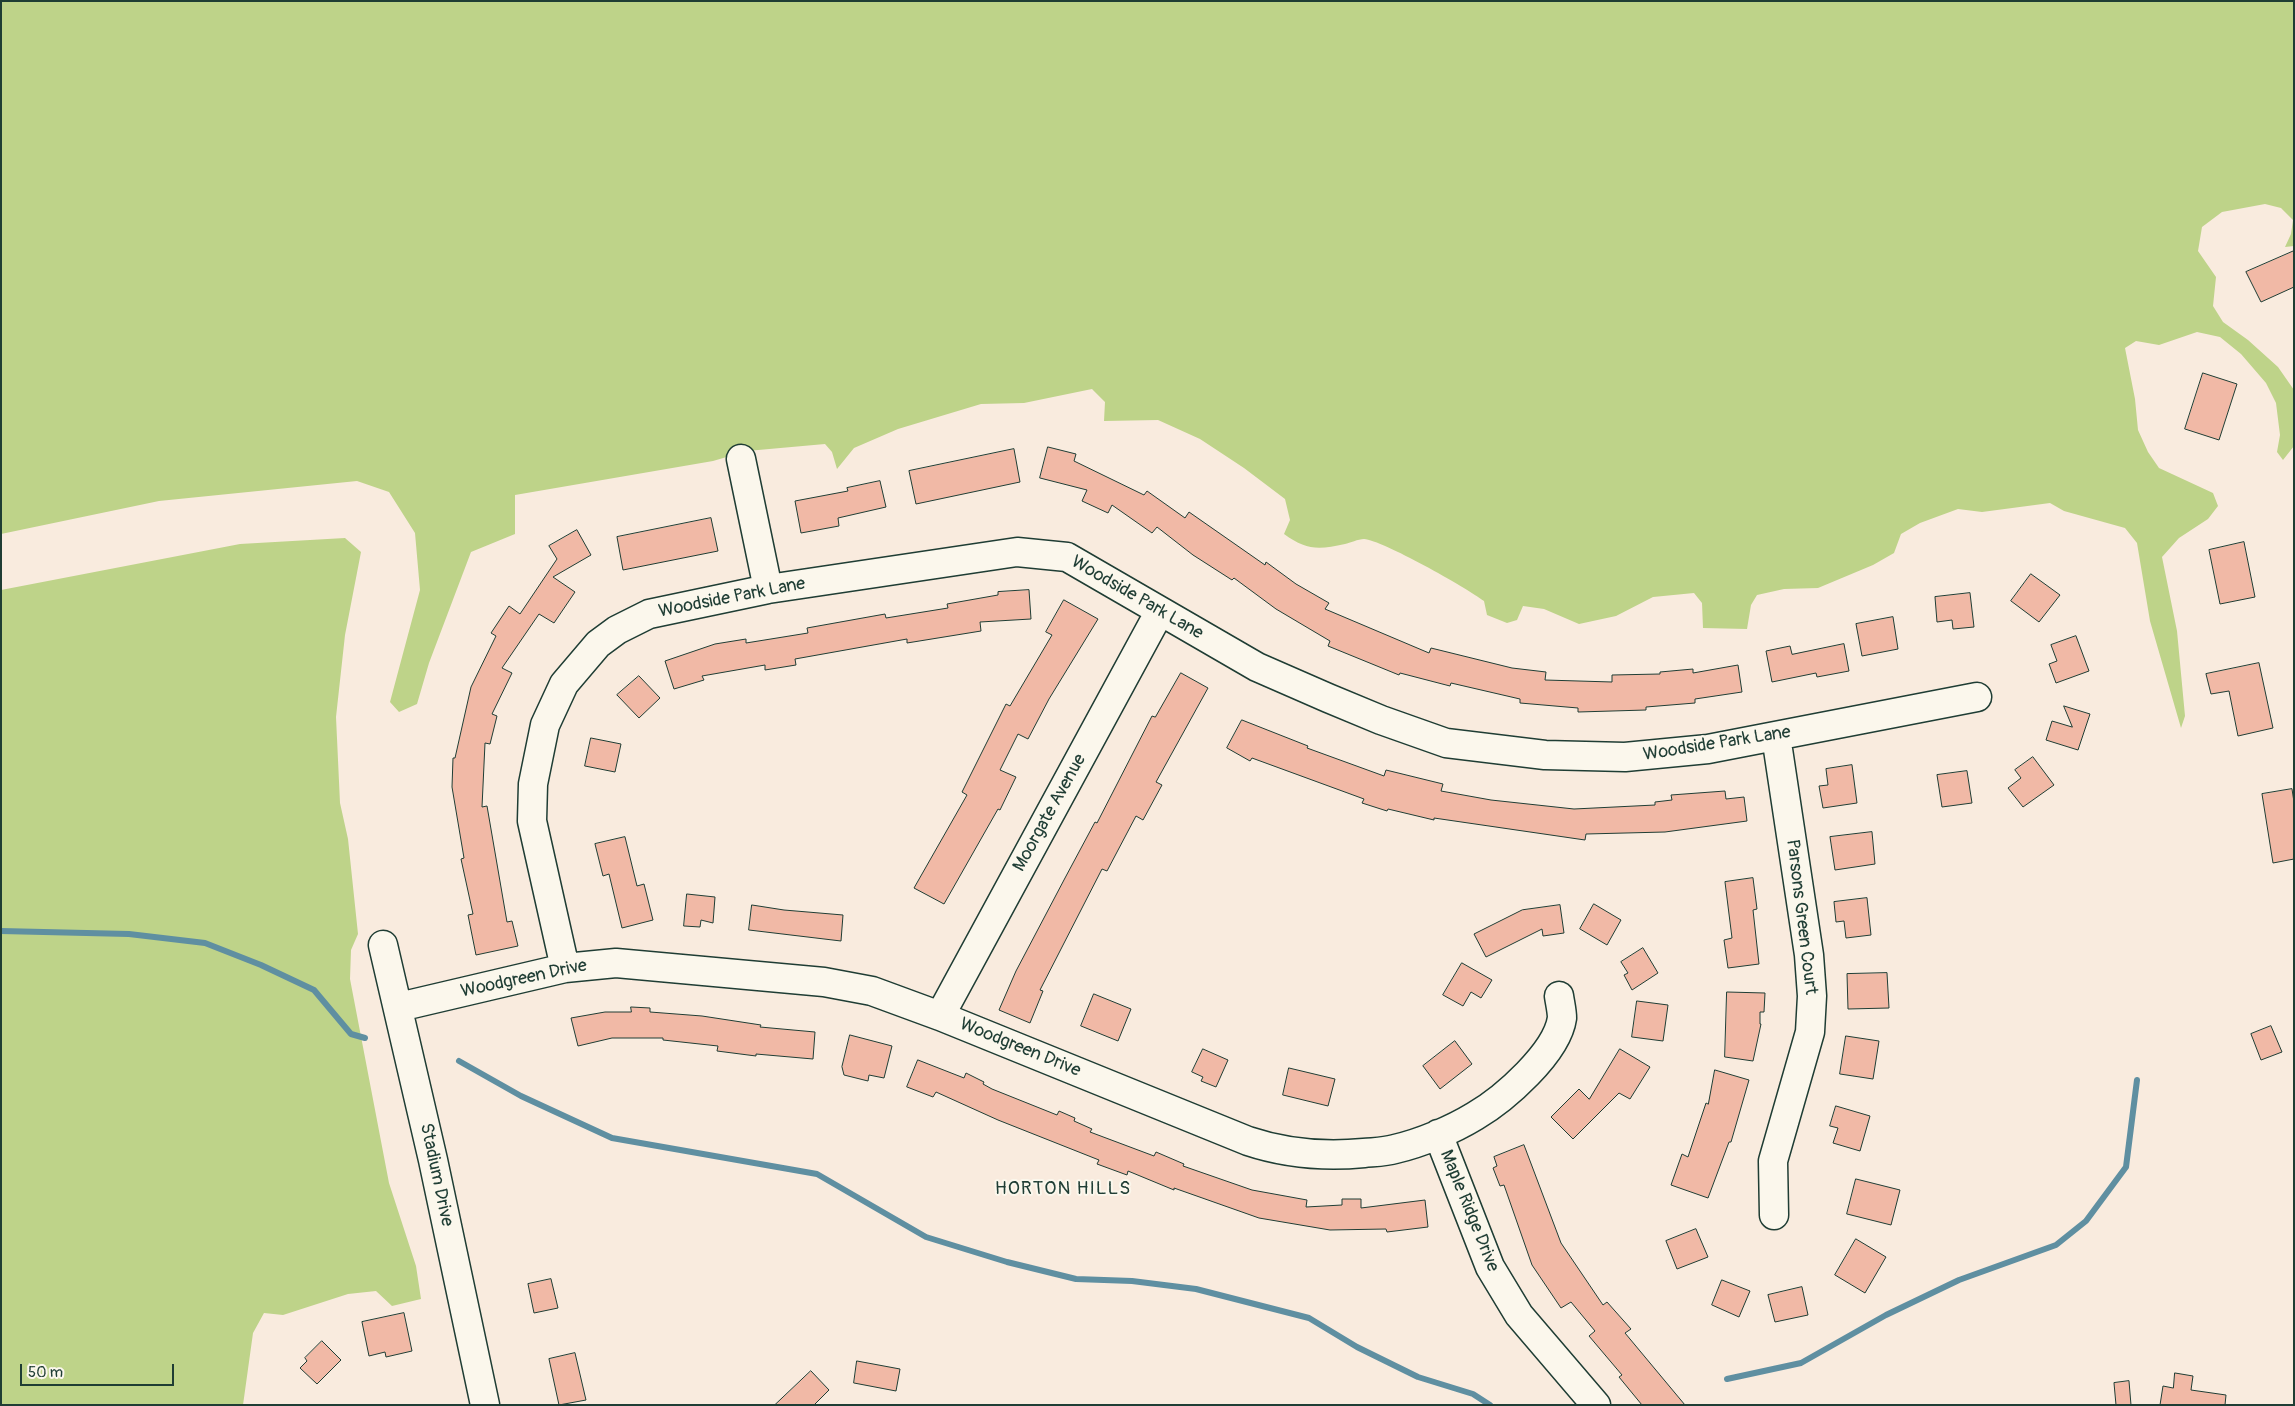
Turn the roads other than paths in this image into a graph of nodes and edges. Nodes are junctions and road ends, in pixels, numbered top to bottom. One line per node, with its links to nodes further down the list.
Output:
1 (741, 459): 2 (street)
2 (768, 589): 3 (street, Woodside Park Lane); 7 (street, Woodside Park Lane)
3 (1160, 611): 5 (street, Woodside Park Lane); 10 (street, Moorgate Avenue)
4 (1977, 697): 5 (street, Woodside Park Lane)
5 (1776, 736): 12 (street, Parsons Green Court)
6 (384, 945): 9 (street, Stadium Drive)
7 (565, 968): 9 (street, Woodgreen Drive); 10 (street, Woodgreen Drive)
8 (1559, 996): 11 (street, Woodgreen Drive)
9 (399, 1007): 13 (street, Stadium Drive)
10 (940, 1016): 11 (street, Woodgreen Drive)
11 (1438, 1134): 14 (street, Maple Ridge Drive)
12 (1774, 1215)
13 (485, 1405)
14 (1596, 1405)

